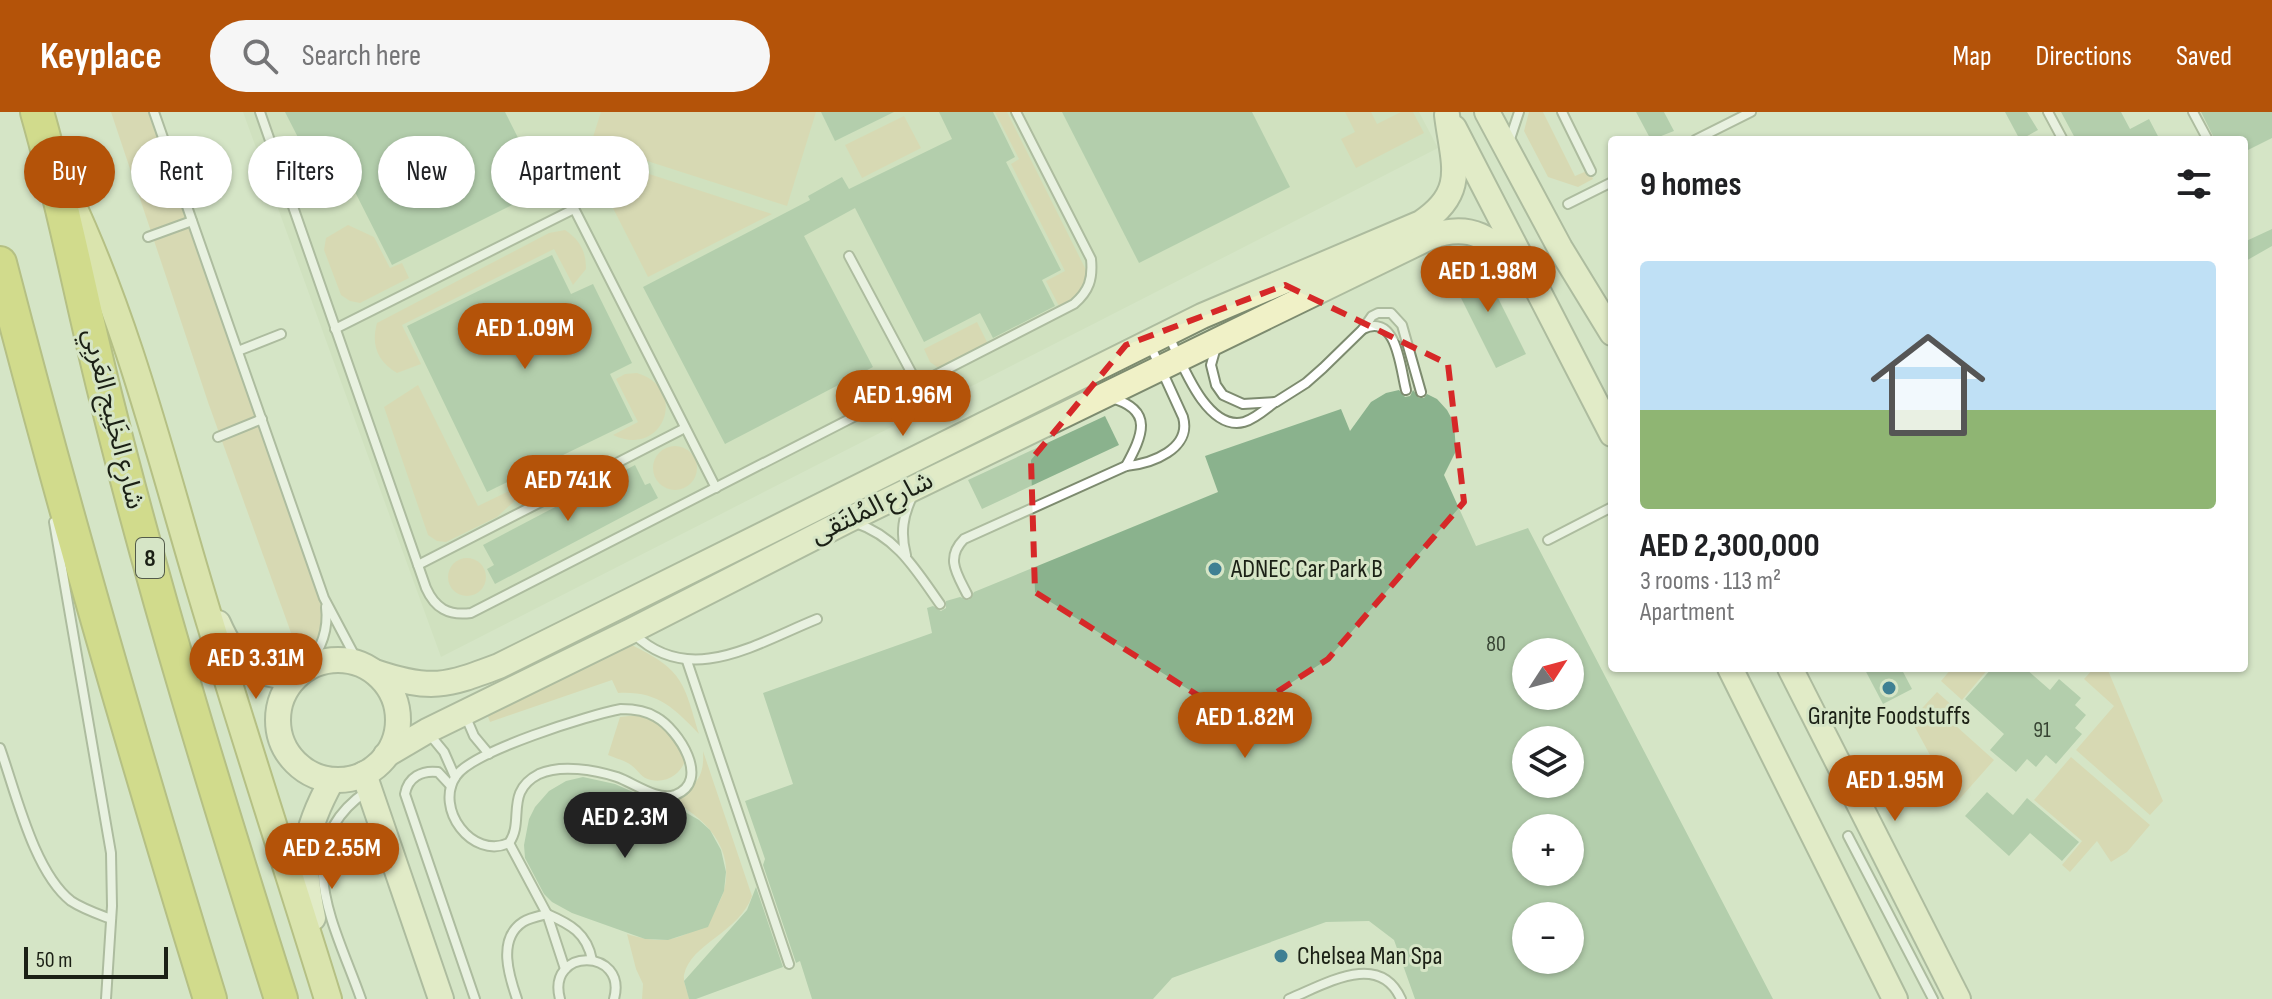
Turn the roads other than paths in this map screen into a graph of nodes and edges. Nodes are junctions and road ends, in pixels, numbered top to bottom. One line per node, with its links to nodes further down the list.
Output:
1 (37, 112): 12 (highway, شارع الخَلِيج العَربِي / 8)
2 (154, 112): 23 (lane)
3 (260, 112): 29 (lane)
4 (1016, 112): 36 (lane)
5 (1487, 112): 16 (street)
6 (1519, 112): 16 (lane)
7 (1562, 112): 17 (lane)
8 (1751, 112): 13 (lane)
9 (2048, 112): 14 (lane)
10 (2193, 112): 15 (lane)
11 (1446, 114): 27 (street); 32 (street, شارع المُلتَقى)
12 (44, 136)
13 (1703, 136)
14 (2061, 136)
15 (2206, 136)
16 (1506, 150): 28 (street)
17 (1591, 171)
18 (1608, 184): 19 (lane)
19 (1568, 204)
20 (62, 208): 84 (highway, شارع الخَلِيج العَربِي / 8)
21 (73, 208): 56 (main road)
22 (574, 209): 29 (lane); 44 (lane)
23 (192, 221): 24 (lane); 34 (lane)
24 (148, 237)
25 (849, 256): 36 (lane)
26 (0, 263): 41 (highway)
27 (1530, 276): 33 (street, شارع المُلتَقى); 43 (street)
28 (1608, 326)
29 (335, 329): 55 (lane)
30 (1363, 329): 37 (lane); 38 (lane); 40 (lane)
31 (281, 334): 34 (lane)
32 (1158, 338): 35 (lane); 35 (lane); 63 (street, شارع المُلتَقى)
33 (1219, 339): 35 (street, شارع المُلتَقى); 40 (lane)
34 (238, 351): 42 (lane)
35 (1170, 363): 39 (street, شارع المُلتَقى); 40 (lane); 46 (lane)
36 (918, 385): 49 (lane)
37 (1406, 390)
38 (1421, 392)
39 (1102, 395): 46 (lane); 47 (street, شارع المُلتَقى)
40 (1276, 402)
41 (39, 414): 48 (lane); 83 (highway)
42 (262, 419): 45 (lane); 58 (lane)
43 (1608, 426)
44 (685, 428): 49 (lane); 55 (lane)
45 (218, 437)
46 (1126, 466): 57 (lane)
47 (920, 485): 52 (street, شارع المُلتَقى); 54 (lane)
48 (49, 487)
49 (716, 488): 55 (lane)
50 (1608, 509): 53 (lane)
51 (53, 516): 78 (lane)
52 (846, 521): 54 (lane); 61 (street, شارع المُلتَقى)
53 (1548, 540)
54 (906, 555): 59 (lane)
55 (418, 565)
56 (195, 572): 67 (street); 85 (main road)
57 (967, 594)
58 (324, 598): 64 (lane); 67 (lane)
59 (940, 604)
60 (817, 619): 62 (lane)
61 (631, 631): 62 (lane); 68 (street, شارع المُلتَقى)
62 (687, 661): 80 (lane)
63 (499, 666): 64 (street, شارع المُلتَقى); 68 (street)
64 (367, 668): 67 (street); 71 (street)
65 (1732, 672): 94 (street)
66 (1792, 672): 96 (street)
67 (300, 673): 72 (street)
68 (446, 722): 70 (lane); 71 (street, شارع المُلتَقى); 74 (lane)
69 (0, 748): 78 (lane)
70 (489, 754): 74 (lane); 76 (lane)
71 (386, 755): 73 (street)
72 (332, 780): 73 (street); 85 (street)
73 (367, 782): 86 (lane); 87 (street)
74 (453, 782): 76 (lane); 88 (lane)
75 (1848, 836): 95 (lane)
76 (509, 843): 77 (lane)
77 (547, 914): 79 (lane); 81 (lane); 89 (lane)
78 (111, 919): 82 (lane)
79 (592, 960): 81 (lane); 91 (lane)
80 (789, 964)
81 (565, 969): 90 (lane)
82 (106, 999)
83 (210, 999)
84 (281, 999)
85 (329, 999)
86 (361, 999)
87 (441, 999)
88 (475, 999)
89 (517, 999)
90 (560, 999)
91 (614, 999)
92 (1289, 999): 93 (lane)
93 (1401, 999)
94 (1895, 999)
95 (1933, 999)
96 (1958, 999)

